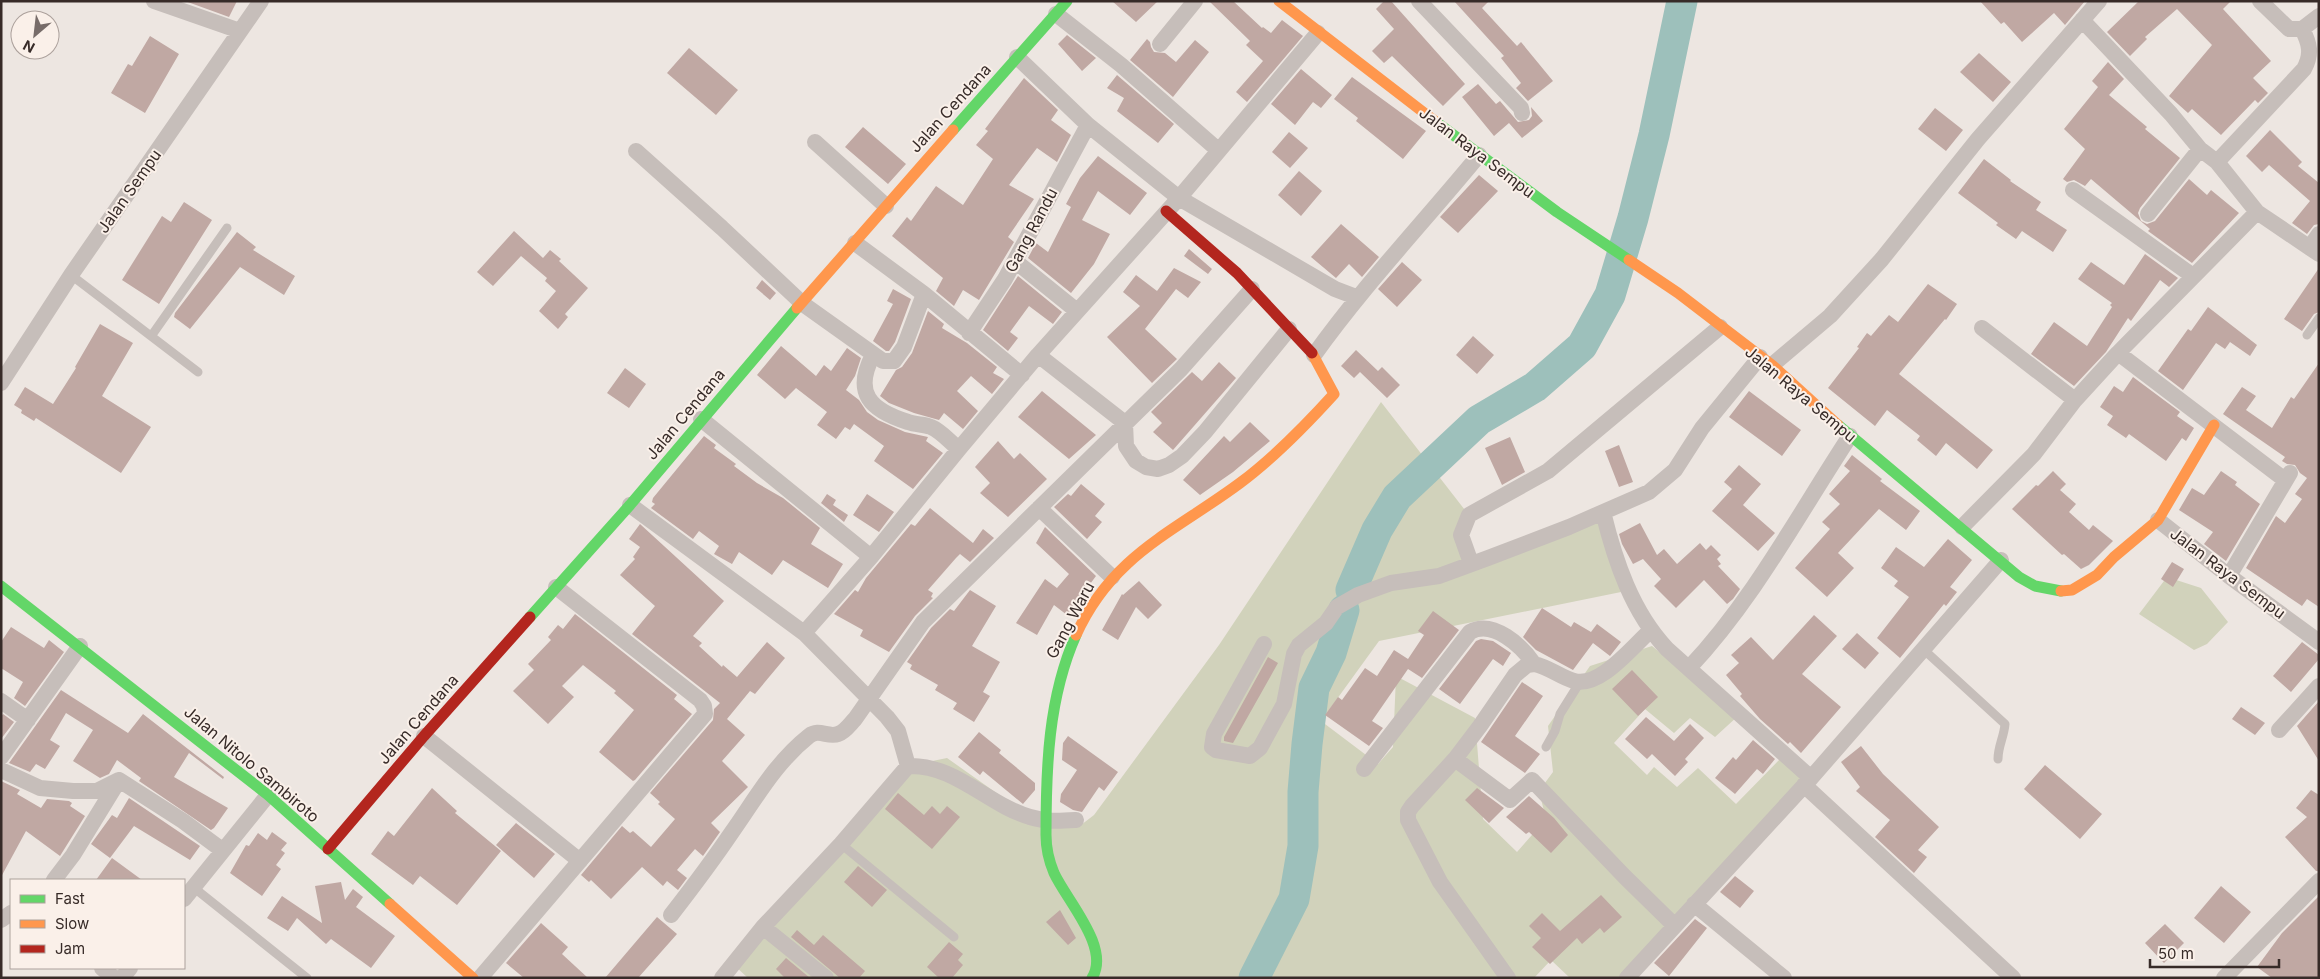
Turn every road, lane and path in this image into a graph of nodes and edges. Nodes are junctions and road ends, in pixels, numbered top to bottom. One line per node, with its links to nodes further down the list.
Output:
1 (154, 1): 13 (street)
2 (261, 1): 13 (street, Jalan Sempu)
3 (1067, 1): 9 (street, Jalan Cendana)
4 (1195, 1): 15 (street)
5 (1279, 1): 14 (street, Jalan Raya Sempu)
6 (1419, 1): 17 (street)
7 (2099, 1): 11 (street)
8 (2260, 1): 12 (street)
9 (1056, 14): 16 (street, Jalan Cendana); 22 (street)
10 (2319, 16): 12 (street)
11 (2082, 20): 20 (street); 53 (street)
12 (2302, 29): 24 (street)
13 (240, 31): 35 (street, Jalan Sempu)
14 (1318, 33): 22 (street); 23 (street, Jalan Raya Sempu)
15 (1160, 44)
16 (1017, 57): 18 (street); 27 (street, Jalan Cendana)
17 (1522, 113)
18 (1088, 125): 26 (street); 34 (street, Gang Randu)
19 (815, 142): 27 (street)
20 (2200, 149): 24 (street); 30 (street)
21 (636, 150): 40 (street)
22 (1218, 150): 26 (street)
23 (1479, 155): 39 (street); 43 (street, Jalan Raya Sempu)
24 (2217, 162): 29 (street)
25 (2073, 190): 36 (street)
26 (1179, 198): 28 (street); 39 (street)
27 (886, 206): 32 (street, Jalan Cendana)
28 (1166, 211): 37 (street); 41 (street)
29 (2257, 212): 33 (street); 36 (street)
30 (2148, 214)
31 (227, 228): 47 (lane)
32 (855, 243): 38 (street); 40 (street, Jalan Cendana)
33 (2316, 245)
34 (1015, 261): 41 (street); 46 (street, Gang Randu)
35 (71, 275): 47 (lane); 56 (street, Jalan Sempu)
36 (2193, 276): 49 (street)
37 (1252, 289): 45 (street); 59 (street)
38 (924, 294): 46 (street); 50 (street)
39 (1356, 297): 52 (street)
40 (803, 304): 50 (street); 58 (street, Jalan Cendana)
41 (1077, 311): 51 (street)
42 (2319, 318): 48 (lane)
43 (1720, 328): 53 (street, Jalan Raya Sempu); 70 (street)
44 (1982, 328): 57 (street)
45 (1289, 329): 52 (street); 59 (street)
46 (969, 333): 55 (street)
47 (152, 335): 54 (lane)
48 (2307, 335)
49 (2118, 353): 57 (street); 60 (street)
50 (873, 355): 62 (street)
51 (1038, 355): 55 (street); 59 (street)
52 (1314, 355): 72 (street, Gang Waru)
53 (1766, 361): 61 (street, Jalan Raya Sempu); 65 (street)
54 (198, 372)
55 (1022, 375): 62 (street)
56 (1, 383)
57 (2075, 400): 67 (street)
58 (701, 419): 63 (street, Jalan Cendana); 68 (street)
59 (1125, 423): 64 (street)
60 (2214, 425): 66 (street); 71 (street)
61 (1850, 436): 67 (street, Jalan Raya Sempu); 82 (street)
62 (959, 449): 68 (street)
63 (630, 504): 74 (street, Jalan Cendana); 76 (street)
64 (1039, 508): 72 (street); 85 (street)
65 (1603, 512): 70 (street); 75 (street)
66 (2158, 520): 69 (street, Jalan Raya Sempu); 71 (street, Jalan Raya Sempu)
67 (1962, 527): 69 (street, Jalan Raya Sempu)
68 (871, 557): 76 (street)
69 (2001, 560): 80 (street)
70 (1471, 564): 78 (street)
71 (2229, 576): 77 (street, Jalan Raya Sempu)
72 (1112, 577): 101 (street, Gang Waru)
73 (1, 586): 79 (street, Jalan Nitolo Sambiroto)
74 (556, 587): 89 (street, Jalan Cendana); 105 (street)
75 (1650, 631): 82 (street); 83 (street)
76 (804, 633): 85 (street)
77 (2319, 642)
78 (1264, 644)
79 (80, 646): 87 (street); 99 (street, Jalan Nitolo Sambiroto)
80 (1923, 649): 92 (lane); 98 (street)
81 (1534, 664): 83 (street); 93 (street); 95 (street)
82 (1689, 668): 98 (street)
83 (1580, 682): 90 (lane)
84 (2319, 686): 88 (street)
85 (868, 700): 94 (street); 110 (street)
86 (1, 701): 87 (street)
87 (28, 720): 91 (street)
88 (2279, 730)
89 (424, 736): 103 (street, Jalan Cendana); 105 (street)
90 (1546, 747)
91 (1, 758)
92 (1998, 758)
93 (1455, 759): 111 (street); 122 (street)
94 (908, 766): 101 (street); 102 (street)
95 (1364, 769)
96 (1, 770): 97 (street)
97 (120, 780): 104 (street); 106 (street)
98 (1808, 782): 109 (street); 125 (street)
99 (268, 795): 103 (street, Jalan Nitolo Sambiroto); 104 (street)
100 (1076, 820): 101 (street)
101 (1047, 821): 121 (street, Gang Waru)
102 (841, 844): 112 (street); 113 (lane)
103 (328, 849): 117 (street, Jalan Nitolo Sambiroto)
104 (222, 850): 108 (street)
105 (580, 861): 118 (street)
106 (55, 879)
107 (2319, 881): 126 (street)
108 (188, 893): 116 (lane)
109 (1694, 904): 111 (street); 124 (street)
110 (671, 915)
111 (1674, 924): 123 (street)
112 (764, 926): 119 (street); 120 (street)
113 (954, 937)
114 (103, 969): 115 (street)
115 (114, 978)
116 (307, 978)
117 (473, 978)
118 (480, 978)
119 (722, 978)
120 (826, 978)
121 (1092, 978)
122 (1508, 978)
123 (1627, 978)
124 (1784, 978)
125 (2013, 978)
126 (2224, 978)

